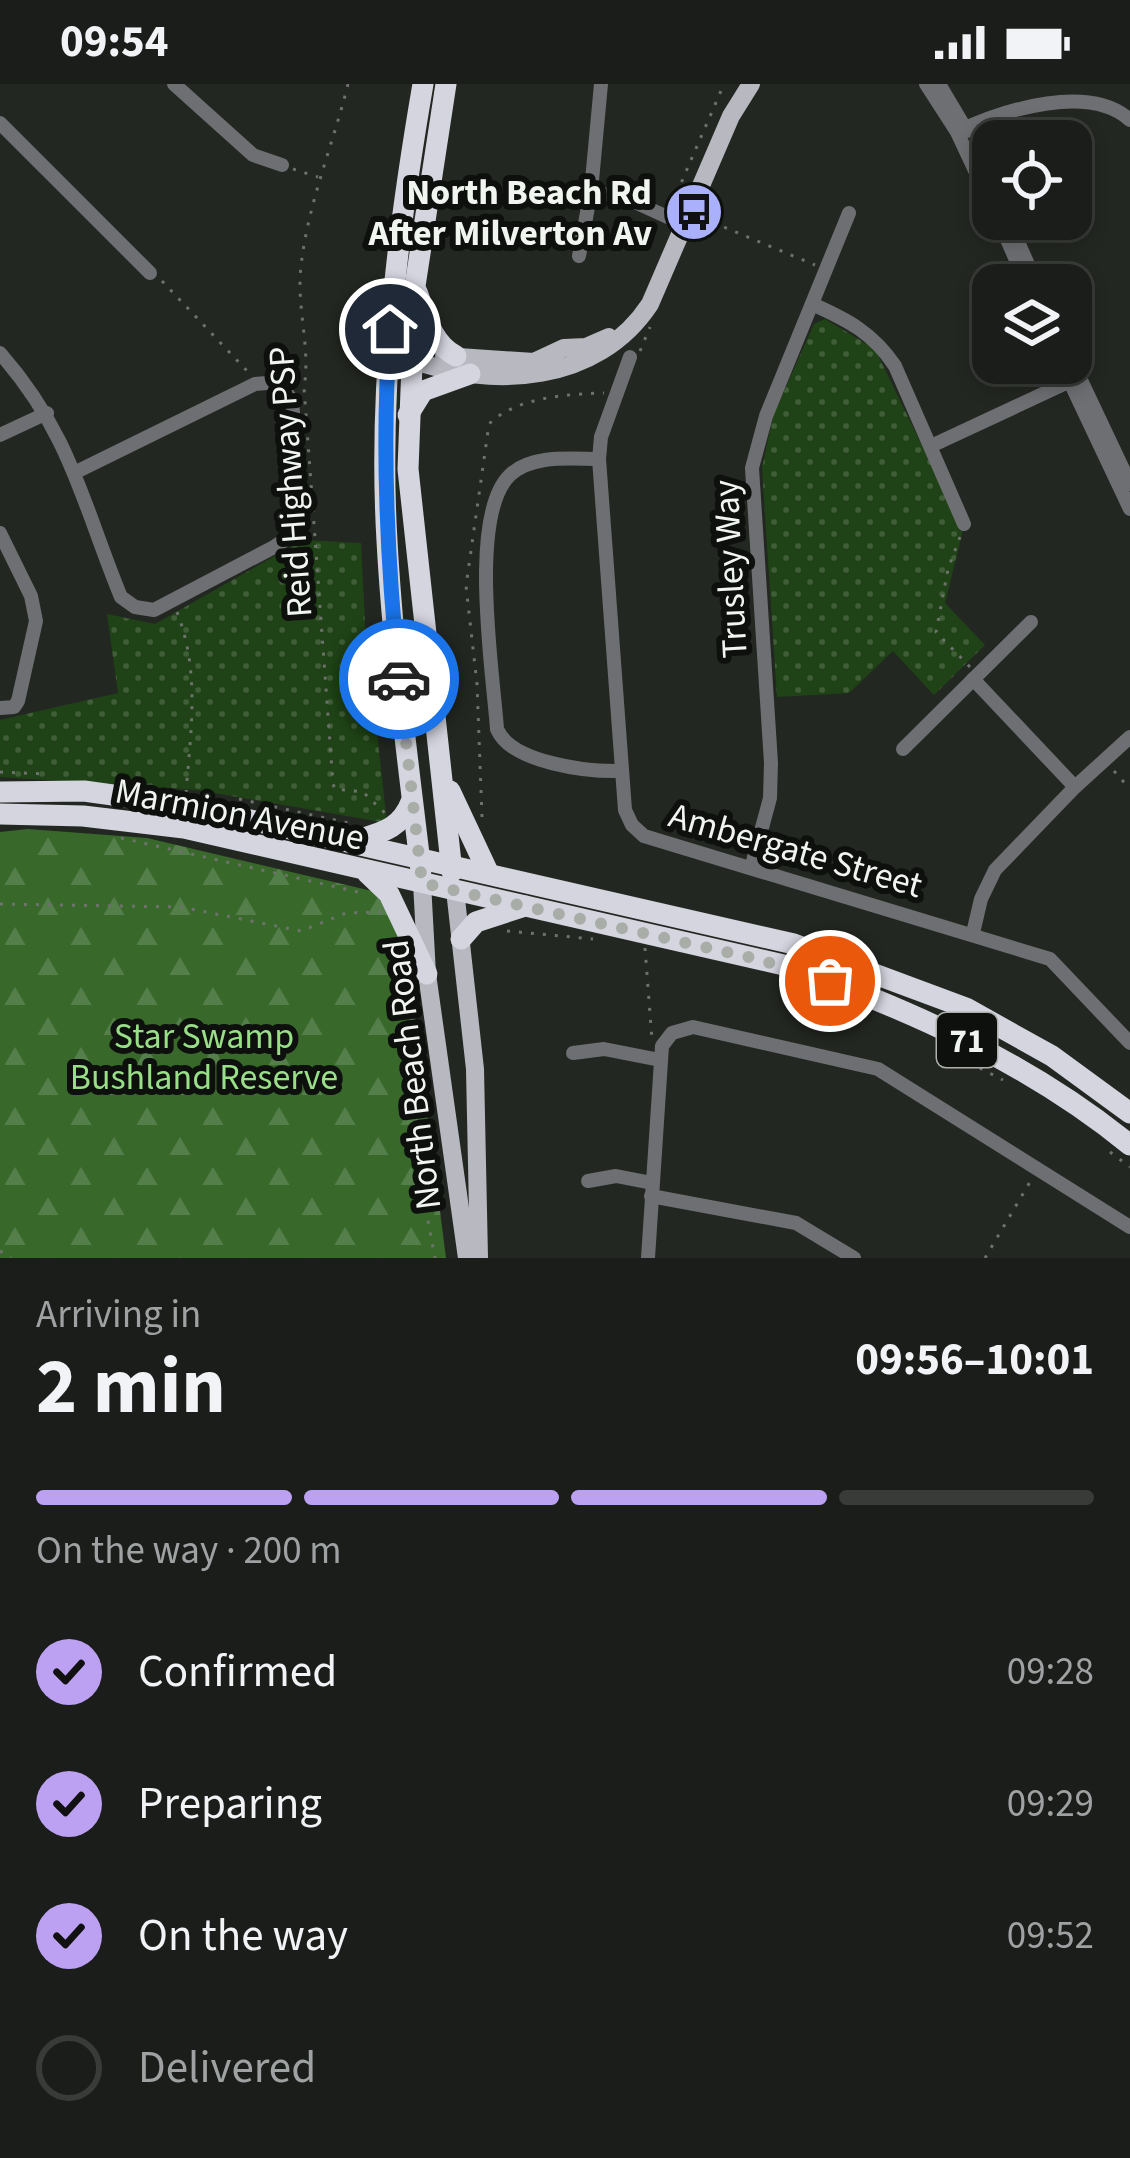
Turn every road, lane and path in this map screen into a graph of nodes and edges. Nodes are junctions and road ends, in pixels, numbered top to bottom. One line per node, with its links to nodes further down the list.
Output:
1 (174, 84): 16 (street)
2 (347, 84): 17 (path, Reid Highway PSP)
3 (424, 84): 25 (highway)
4 (446, 84): 24 (highway)
5 (601, 84): 18 (street)
6 (724, 84): 20 (path)
7 (736, 84): 20 (main road)
8 (751, 84): 20 (main road)
9 (926, 84): 13 (street)
10 (939, 84): 13 (street)
11 (1130, 120): 13 (street)
12 (0, 122): 23 (street)
13 (961, 130): 14 (street); 15 (street)
14 (972, 150)
15 (972, 157)
16 (282, 165): 17 (path)
17 (320, 178): 62 (path, Reid Highway PSP)
18 (591, 191): 20 (street); 21 (street)
19 (849, 214): 22 (street, Trusley Way)
20 (680, 220): 22 (path); 30 (main road)
21 (579, 256)
22 (827, 270): 26 (street, Trusley Way)
23 (151, 273): 31 (path)
24 (415, 286): 29 (highway); 30 (highway)
25 (392, 302): 29 (highway); 38 (highway)
26 (812, 304): 39 (street); 67 (street, Trusley Way)
27 (0, 353): 35 (street)
28 (630, 357): 40 (street, Ambergate Street)
29 (410, 359): 30 (main road); 36 (highway); 38 (highway)
30 (463, 365): 36 (highway)
31 (256, 384): 41 (street); 46 (street)
32 (1063, 384): 39 (street)
33 (1076, 384): 43 (street)
34 (1077, 384): 42 (street)
35 (47, 413): 37 (street); 41 (street)
36 (408, 416): 53 (highway)
37 (0, 435)
38 (385, 443): 60 (highway)
39 (931, 446): 44 (street)
40 (599, 459): 54 (street, Ambergate Street); 54 (street)
41 (76, 472): 46 (street)
42 (1130, 484)
43 (1130, 509)
44 (964, 524): 48 (path)
45 (0, 533): 49 (street)
46 (172, 599): 58 (path)
47 (1031, 622): 48 (street)
48 (975, 677): 51 (street); 55 (street)
49 (0, 708)
50 (1130, 737): 52 (street)
51 (903, 749)
52 (1105, 760): 55 (street); 56 (path)
53 (440, 768): 66 (highway); 69 (highway)
54 (622, 771): 67 (street, Ambergate Street)
55 (1075, 787): 77 (street)
56 (1130, 789)
57 (0, 792): 63 (highway, Marmion Avenue / 71)
58 (186, 793)
59 (225, 798): 63 (path)
60 (412, 798): 63 (highway); 65 (highway)
61 (0, 814): 68 (highway, Marmion Avenue / 71)
62 (378, 821)
63 (355, 833): 65 (highway, Marmion Avenue / 71)
64 (103, 834): 72 (path)
65 (419, 857): 66 (highway, Marmion Avenue / 71); 70 (highway)
66 (452, 864): 69 (highway, Marmion Avenue / 71); 71 (highway)
67 (752, 865): 77 (street, Ambergate Street)
68 (363, 870): 70 (highway, Marmion Avenue / 71); 82 (highway)
69 (488, 872): 89 (highway, Marmion Avenue / 71)
70 (422, 883): 71 (highway, Marmion Avenue / 71); 82 (main road, North Beach Road)
71 (455, 890): 75 (highway, Marmion Avenue / 71); 78 (main road, North Beach Road)
72 (370, 894)
73 (0, 904): 74 (path)
74 (382, 904)
75 (525, 906): 78 (highway); 91 (highway, Marmion Avenue / 71)
76 (500, 930): 79 (path)
77 (974, 933): 85 (street, Ambergate Street)
78 (461, 939): 102 (main road, North Beach Road)
79 (600, 939)
80 (631, 943): 84 (path)
81 (404, 952): 100 (path)
82 (428, 974): 101 (main road, North Beach Road)
83 (921, 1037): 88 (path)
84 (654, 1042)
85 (1130, 1043)
86 (573, 1053): 87 (street)
87 (660, 1060): 93 (street); 95 (street)
88 (1008, 1082)
89 (1130, 1113)
90 (1099, 1143): 92 (path)
91 (1130, 1145)
92 (1130, 1167)
93 (1039, 1168): 96 (street); 104 (path)
94 (587, 1180): 95 (street)
95 (652, 1189): 98 (street); 103 (street)
96 (1130, 1227)
97 (0, 1251): 99 (path)
98 (851, 1257)
99 (11, 1258)
100 (435, 1258)
101 (467, 1258)
102 (478, 1258)
103 (648, 1258)
104 (985, 1258)

